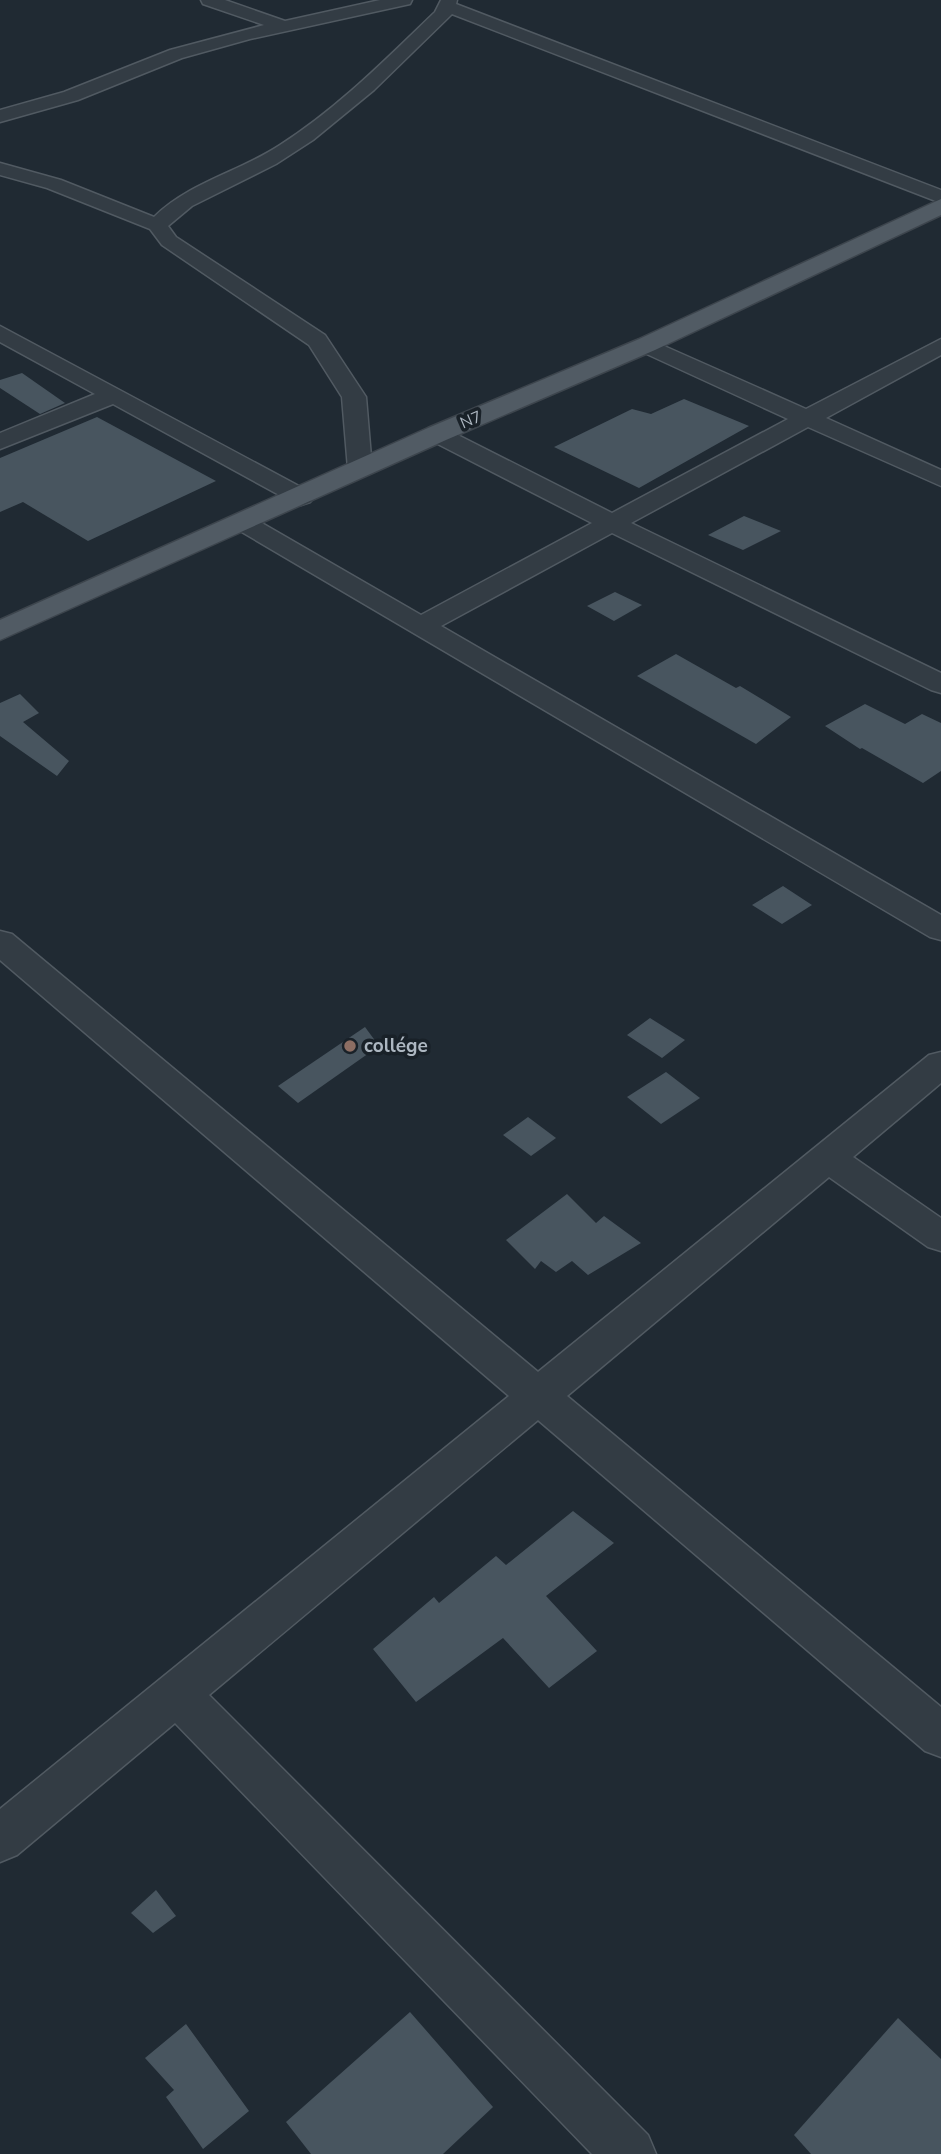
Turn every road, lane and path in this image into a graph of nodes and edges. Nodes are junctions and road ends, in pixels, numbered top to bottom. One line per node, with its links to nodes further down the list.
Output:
1 (209, 0): 4 (street)
2 (404, 0): 4 (street)
3 (448, 3): 7 (street); 9 (street)
4 (284, 26): 5 (street)
5 (0, 116)
6 (0, 169): 9 (street)
7 (941, 197)
8 (941, 206): 11 (main road, N7)
9 (157, 225): 17 (street)
10 (0, 333): 13 (street)
11 (646, 345): 14 (street); 15 (main road, N7)
12 (941, 346): 14 (street)
13 (114, 395): 16 (street); 19 (street)
14 (807, 418): 18 (street); 21 (street)
15 (437, 434): 17 (main road, N7); 21 (street)
16 (0, 442)
17 (360, 469): 19 (main road, N7)
18 (938, 474)
19 (301, 497): 20 (main road, N7)
20 (244, 523): 22 (street); 23 (main road, N7)
21 (611, 523): 22 (street); 24 (street)
22 (421, 626): 25 (street)
23 (0, 631)
24 (941, 684)
25 (941, 929)
26 (0, 942): 30 (street)
27 (941, 1065): 28 (street)
28 (828, 1158): 29 (street); 30 (street)
29 (941, 1237)
30 (537, 1395): 31 (street); 32 (street)
31 (177, 1693): 33 (street); 34 (street)
32 (941, 1736)
33 (0, 1839)
34 (629, 2154)

